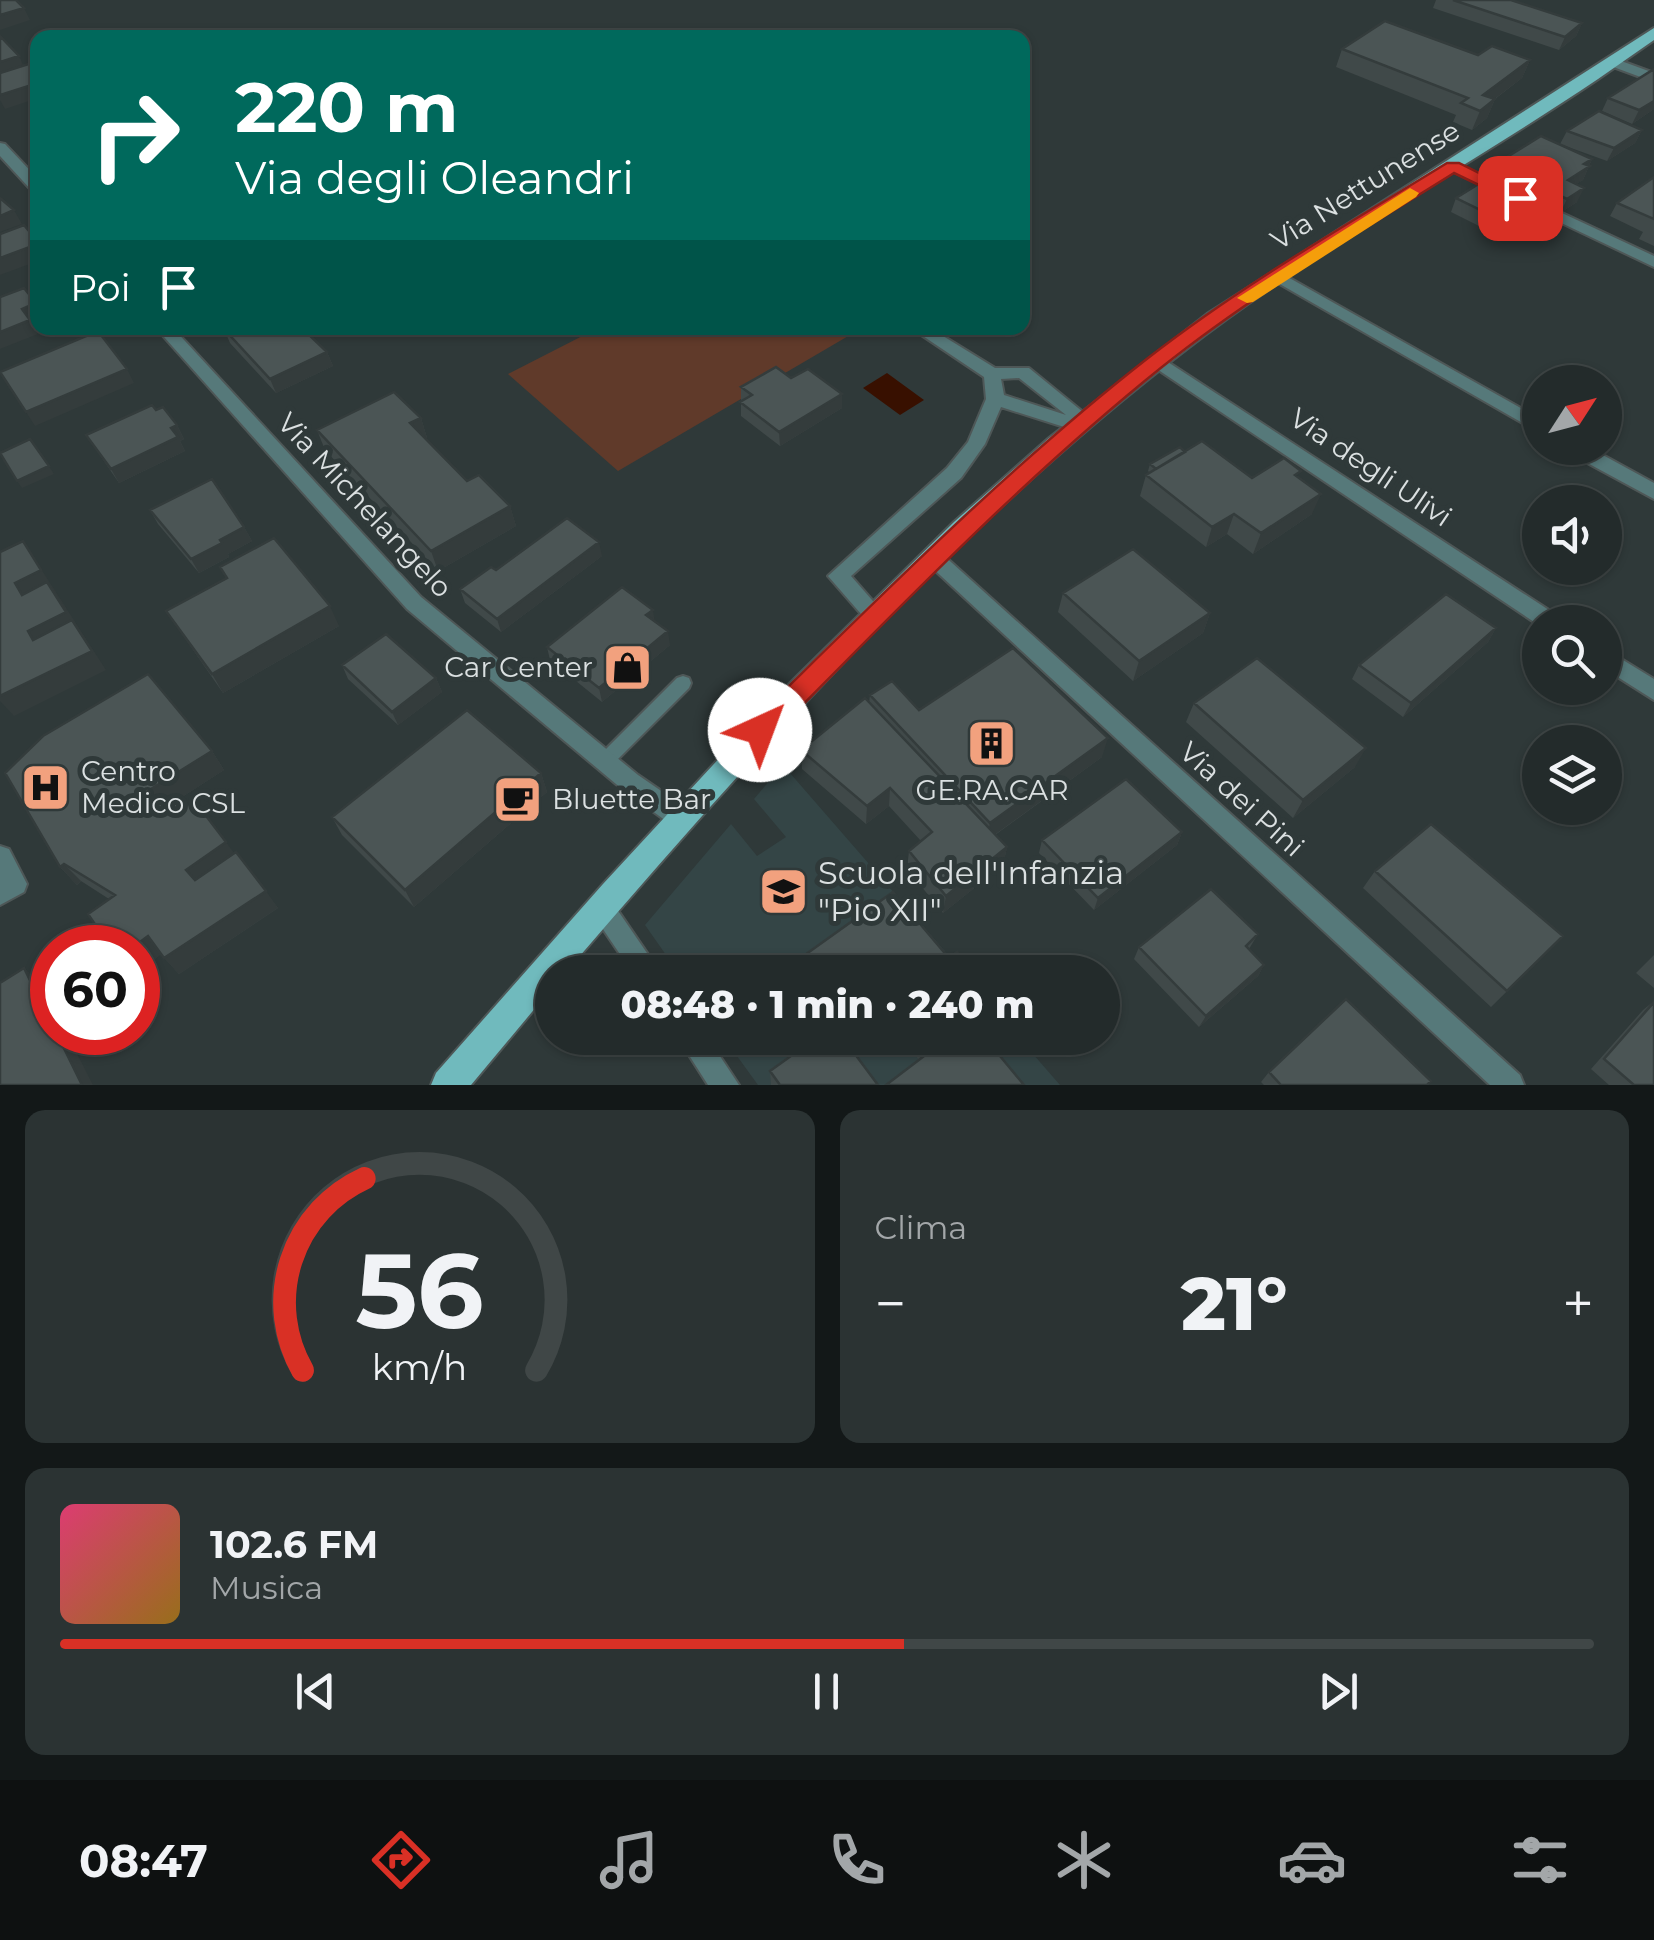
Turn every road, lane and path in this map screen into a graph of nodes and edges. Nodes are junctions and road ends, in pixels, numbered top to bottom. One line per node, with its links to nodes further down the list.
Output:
1 (1654, 33): 2 (main road, Via Nettunense)
2 (1613, 62): 3 (street); 5 (main road, Via Nettunense)
3 (1654, 78)
4 (0, 148): 6 (street)
5 (1453, 166): 7 (street); 8 (main road, Via Nettunense)
6 (30, 180)
7 (1654, 262)
8 (1277, 276): 11 (main road, Via Nettunense); 14 (street)
9 (170, 335): 24 (street, Via Michelangelo)
10 (930, 335): 12 (street)
11 (1157, 361): 15 (main road, Via Nettunense); 19 (street, Via degli Ulivi)
12 (992, 374): 13 (street); 15 (street)
13 (995, 399): 15 (street); 20 (street)
14 (1522, 417)
15 (1082, 424): 18 (main road, Via Nettunense)
16 (1606, 465): 17 (street)
17 (1654, 492)
18 (934, 558): 20 (main road, Via Nettunense); 33 (street, Via dei Pini)
19 (1525, 605)
20 (874, 616): 25 (main road, Via Nettunense)
21 (1622, 669): 23 (street)
22 (683, 683): 24 (lane)
23 (1654, 691)
24 (605, 761): 25 (street, Via Michelangelo)
25 (681, 818): 28 (main road, Via Nettunense)
26 (0, 857): 27 (street)
27 (0, 894)
28 (603, 910): 29 (street); 31 (main road, Via Nettunense)
29 (634, 955)
30 (704, 1055): 32 (street)
31 (448, 1085)
32 (725, 1085)
33 (1510, 1085)

